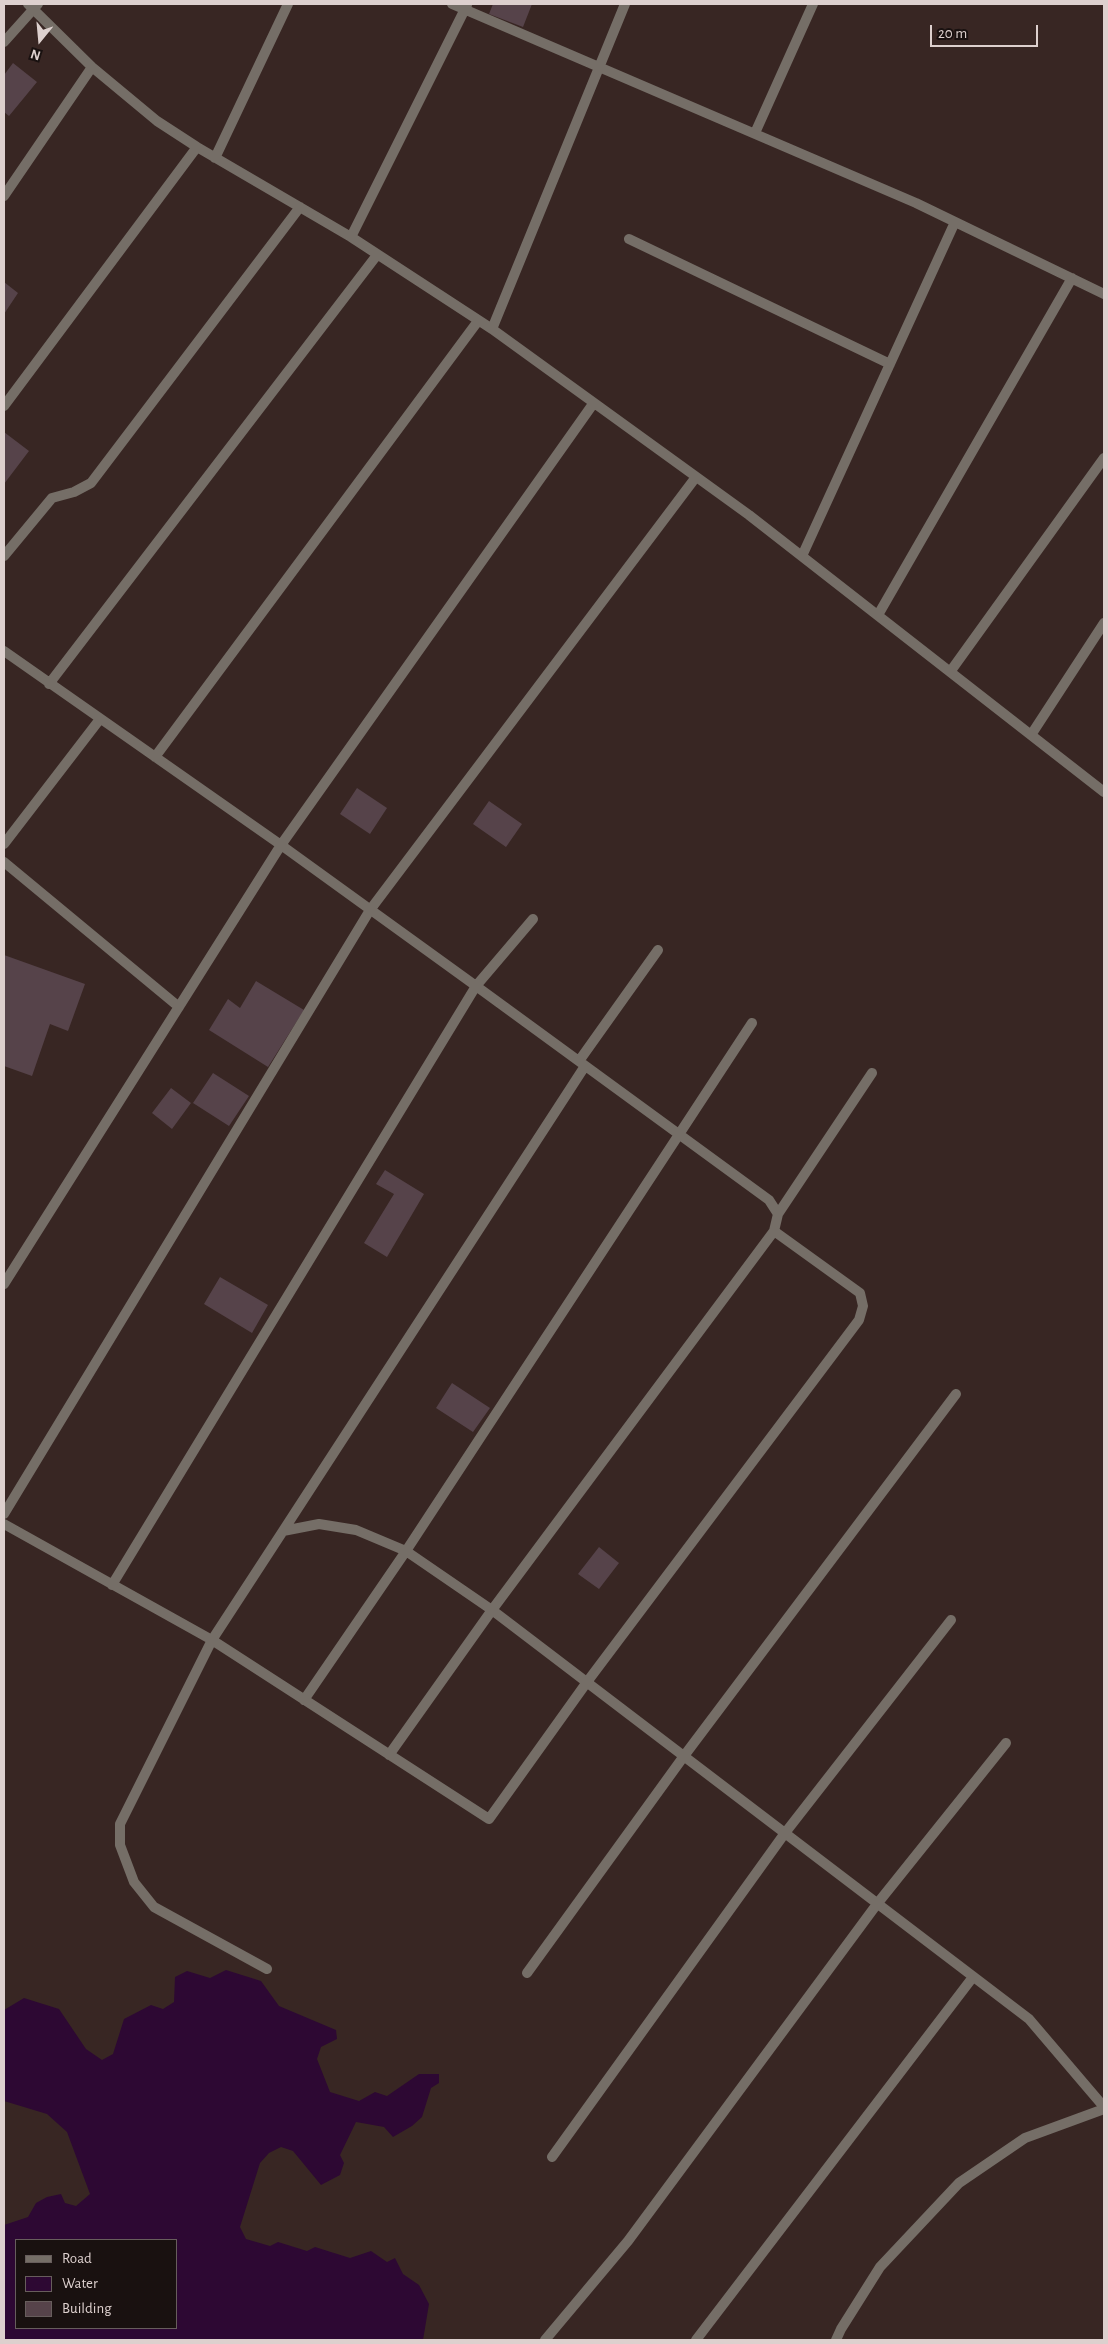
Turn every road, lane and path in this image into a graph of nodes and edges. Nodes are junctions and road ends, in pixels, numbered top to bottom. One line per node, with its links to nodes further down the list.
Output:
1 (288, 4): 12 (street)
2 (452, 4): 6 (street)
3 (625, 4): 9 (street)
4 (813, 4): 10 (street)
5 (33, 5): 7 (street); 8 (street)
6 (466, 6): 9 (street); 16 (street)
7 (4, 42)
8 (92, 67): 11 (street); 13 (street)
9 (599, 67): 10 (street); 22 (street)
10 (754, 134): 15 (street)
11 (197, 147): 12 (street); 25 (street)
12 (216, 158): 14 (street)
13 (4, 196)
14 (300, 207): 16 (street); 28 (street)
15 (955, 222): 19 (street); 23 (street)
16 (351, 237): 18 (street)
17 (629, 240): 23 (street)
18 (377, 255): 21 (street); 34 (street)
19 (1072, 278): 20 (street); 30 (street)
20 (1104, 294)
21 (478, 321): 22 (street); 37 (street)
22 (492, 329): 24 (street)
23 (890, 364): 29 (street)
24 (593, 404): 27 (street); 40 (street)
25 (4, 406)
26 (1104, 458): 33 (street)
27 (696, 477): 29 (street); 42 (street)
28 (4, 556)
29 (802, 556): 30 (street)
30 (878, 615): 33 (street)
31 (1104, 623): 36 (street)
32 (4, 651): 34 (street)
33 (950, 672): 36 (street)
34 (49, 684): 35 (street)
35 (100, 719): 37 (street); 39 (street)
36 (1031, 734): 38 (street)
37 (155, 757): 40 (street)
38 (1104, 792)
39 (4, 844)
40 (281, 845): 42 (street); 46 (street)
41 (4, 862): 46 (street)
42 (370, 910): 45 (street); 55 (street)
43 (533, 919): 45 (street)
44 (658, 950): 48 (street)
45 (476, 986): 48 (street); 59 (street)
46 (179, 1007): 53 (street)
47 (752, 1023): 50 (street)
48 (582, 1063): 50 (street); 57 (street)
49 (872, 1073): 51 (street)
50 (678, 1134): 51 (street); 58 (street)
51 (778, 1214): 52 (street)
52 (774, 1231): 60 (street); 63 (street)
53 (4, 1284)
54 (956, 1394): 67 (street)
55 (4, 1514)
56 (4, 1524): 59 (street)
57 (283, 1531): 58 (street); 62 (street)
58 (406, 1551): 60 (street); 64 (street)
59 (112, 1585): 62 (street)
60 (492, 1610): 63 (street); 66 (street)
61 (951, 1620): 68 (street)
62 (212, 1640): 64 (street); 70 (street)
63 (587, 1682): 66 (street); 67 (street)
64 (304, 1700): 66 (street)
65 (1006, 1743): 69 (street)
66 (389, 1755)
67 (684, 1756): 68 (street); 71 (street)
68 (785, 1833): 69 (street); 74 (street)
69 (877, 1904): 72 (street); 75 (street)
70 (266, 1969)
71 (527, 1973)
72 (973, 1977): 73 (street); 76 (street)
73 (1104, 2108): 77 (street)
74 (552, 2157)
75 (545, 2340)
76 (696, 2340)
77 (836, 2340)

